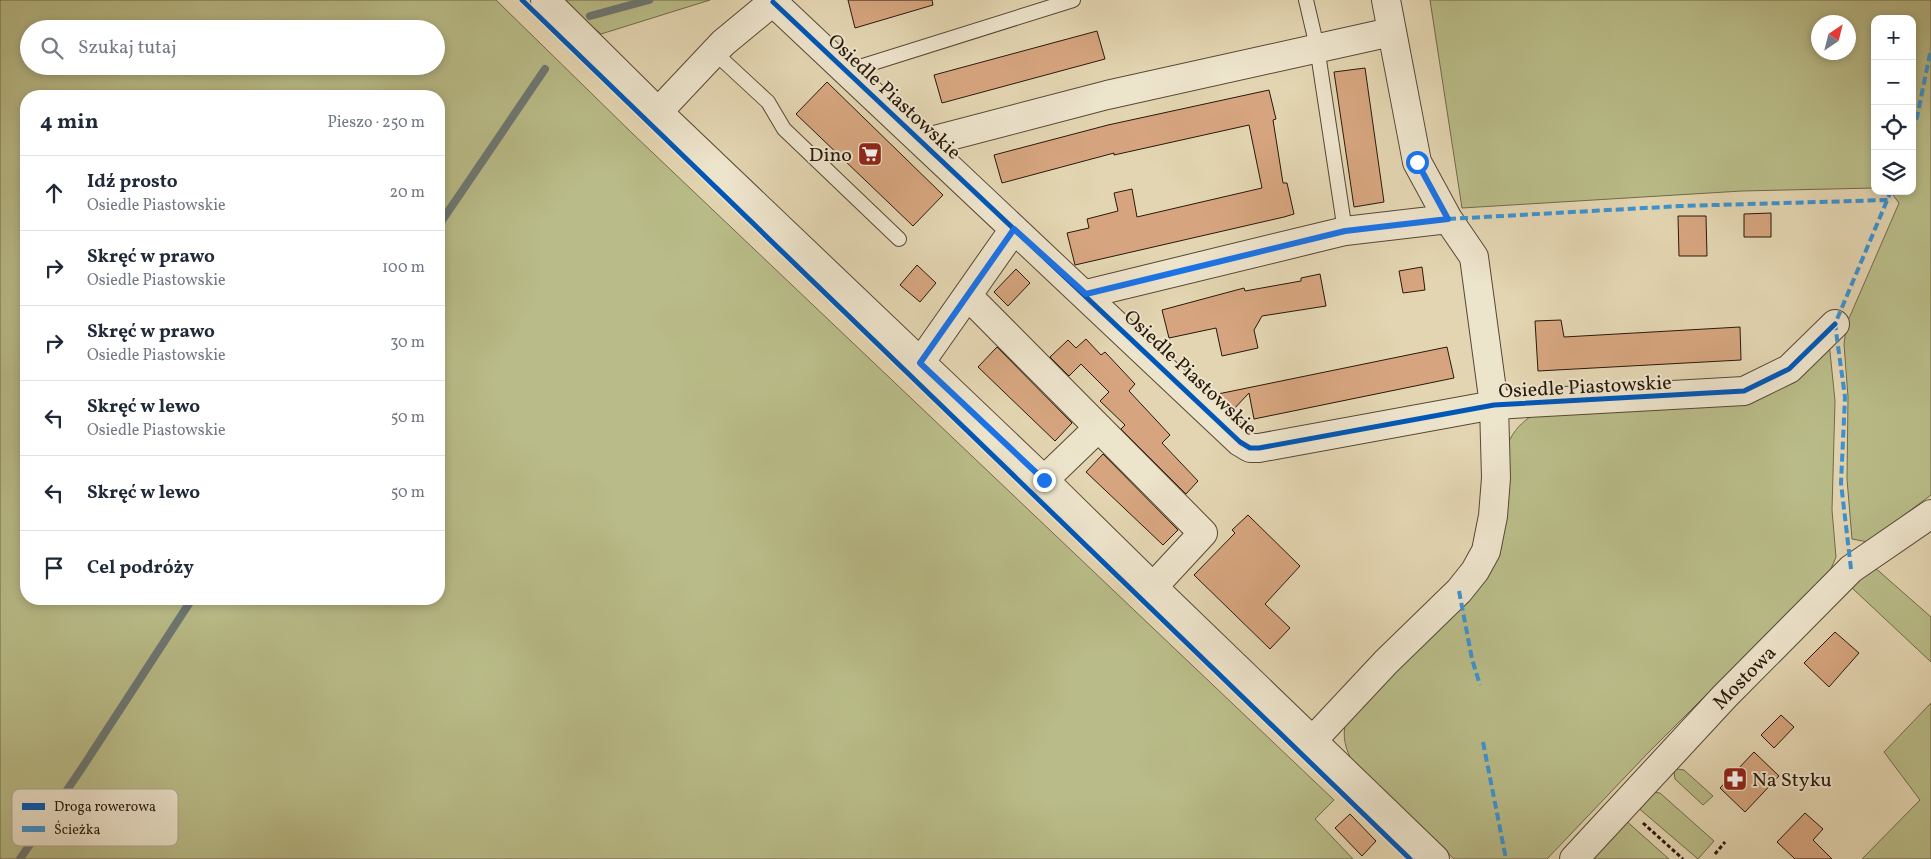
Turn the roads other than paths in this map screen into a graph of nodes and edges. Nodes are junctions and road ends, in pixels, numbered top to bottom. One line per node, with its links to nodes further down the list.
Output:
1 (545, 0): 10 (street)
2 (1073, 0): 9 (lane)
3 (1306, 0): 7 (lane)
4 (1386, 0): 6 (street, Osiedle Piastowskie)
5 (774, 1): 8 (street, Osiedle Piastowskie); 9 (street, Osiedle Piastowskie)
6 (1391, 32): 7 (street, Osiedle Piastowskie); 12 (street, Osiedle Piastowskie)
7 (1317, 47): 11 (street, Osiedle Piastowskie); 14 (lane)
8 (714, 52): 10 (street, Osiedle Piastowskie); 15 (lane)
9 (847, 71): 11 (street, Osiedle Piastowskie)
10 (658, 112): 19 (street)
11 (923, 143): 13 (street, Osiedle Piastowskie)
12 (1448, 219): 14 (street, Osiedle Piastowskie); 20 (street, Osiedle Piastowskie)
13 (1014, 229): 16 (street, Osiedle Piastowskie); 17 (street)
14 (1345, 231): 16 (street, Osiedle Piastowskie)
15 (899, 239)
16 (1086, 294): 20 (street, Osiedle Piastowskie)
17 (968, 296): 19 (street); 21 (street)
18 (1835, 324): 20 (street, Osiedle Piastowskie)
19 (920, 363): 22 (street)
20 (1494, 405): 25 (street, Osiedle Piastowskie)
21 (1098, 428): 22 (street); 24 (street)
22 (1044, 480): 24 (street)
23 (1931, 514): 27 (street, Mostowa)
24 (1153, 587): 25 (street)
25 (1313, 740): 26 (street)
26 (1435, 859)
27 (1574, 859)

